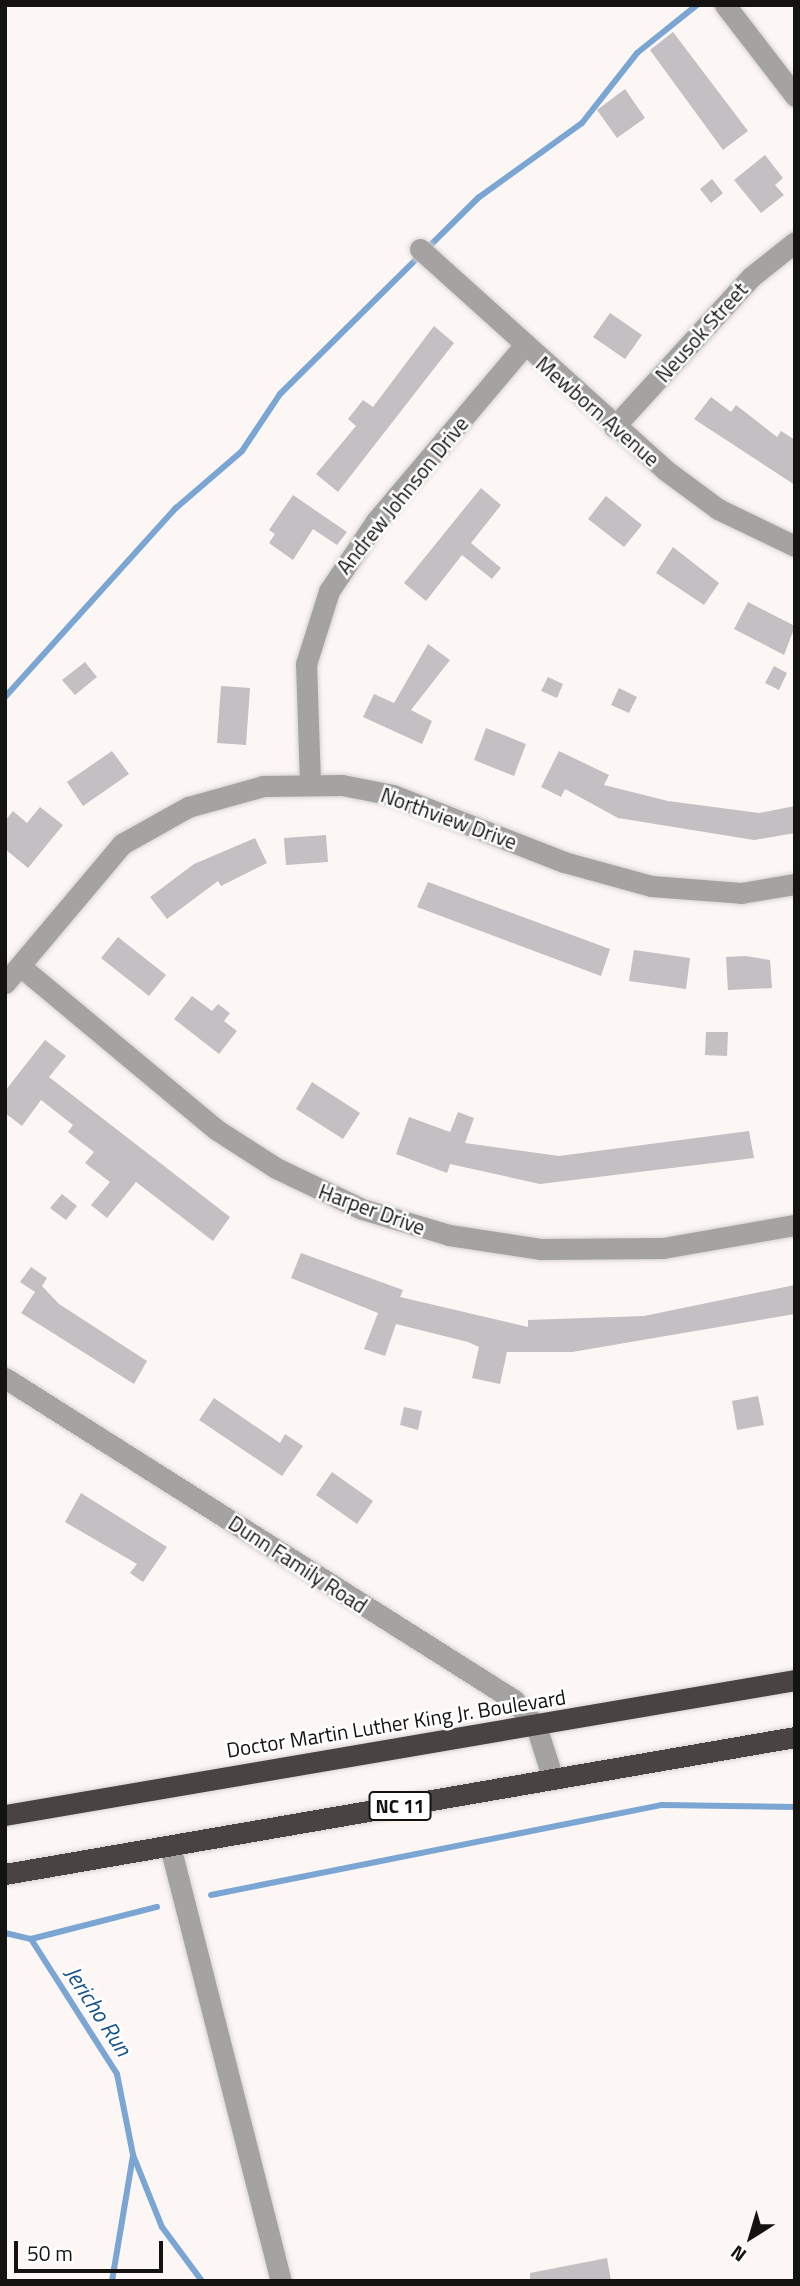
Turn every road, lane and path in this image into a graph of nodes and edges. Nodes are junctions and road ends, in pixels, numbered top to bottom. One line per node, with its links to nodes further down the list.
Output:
1 (725, 5): 2 (street)
2 (795, 96)
3 (795, 242): 6 (street, Neusok Street)
4 (421, 250): 5 (street, Mewborn Avenue)
5 (524, 346): 6 (street, Mewborn Avenue); 8 (street, Andrew Johnson Drive)
6 (614, 427): 7 (street, Mewborn Avenue)
7 (795, 546)
8 (310, 783): 9 (street, Northview Drive); 10 (street, Northview Drive)
9 (795, 884)
10 (19, 966): 11 (street, Northview Drive); 12 (street, Harper Drive)
11 (5, 983)
12 (795, 1225)
13 (5, 1378): 15 (street, Dunn Family Road)
14 (795, 1680): 15 (highway, Doctor Martin Luther King Jr. Boulevard)
15 (536, 1726): 17 (street, Dunn Family Road); 18 (highway, Doctor Martin Luther King Jr. Boulevard)
16 (795, 1737): 17 (highway, NC 11)
17 (552, 1780): 19 (highway, NC 11)
18 (5, 1815)
19 (170, 1846): 20 (highway, NC 11); 21 (street)
20 (5, 1874)
21 (281, 2281)

